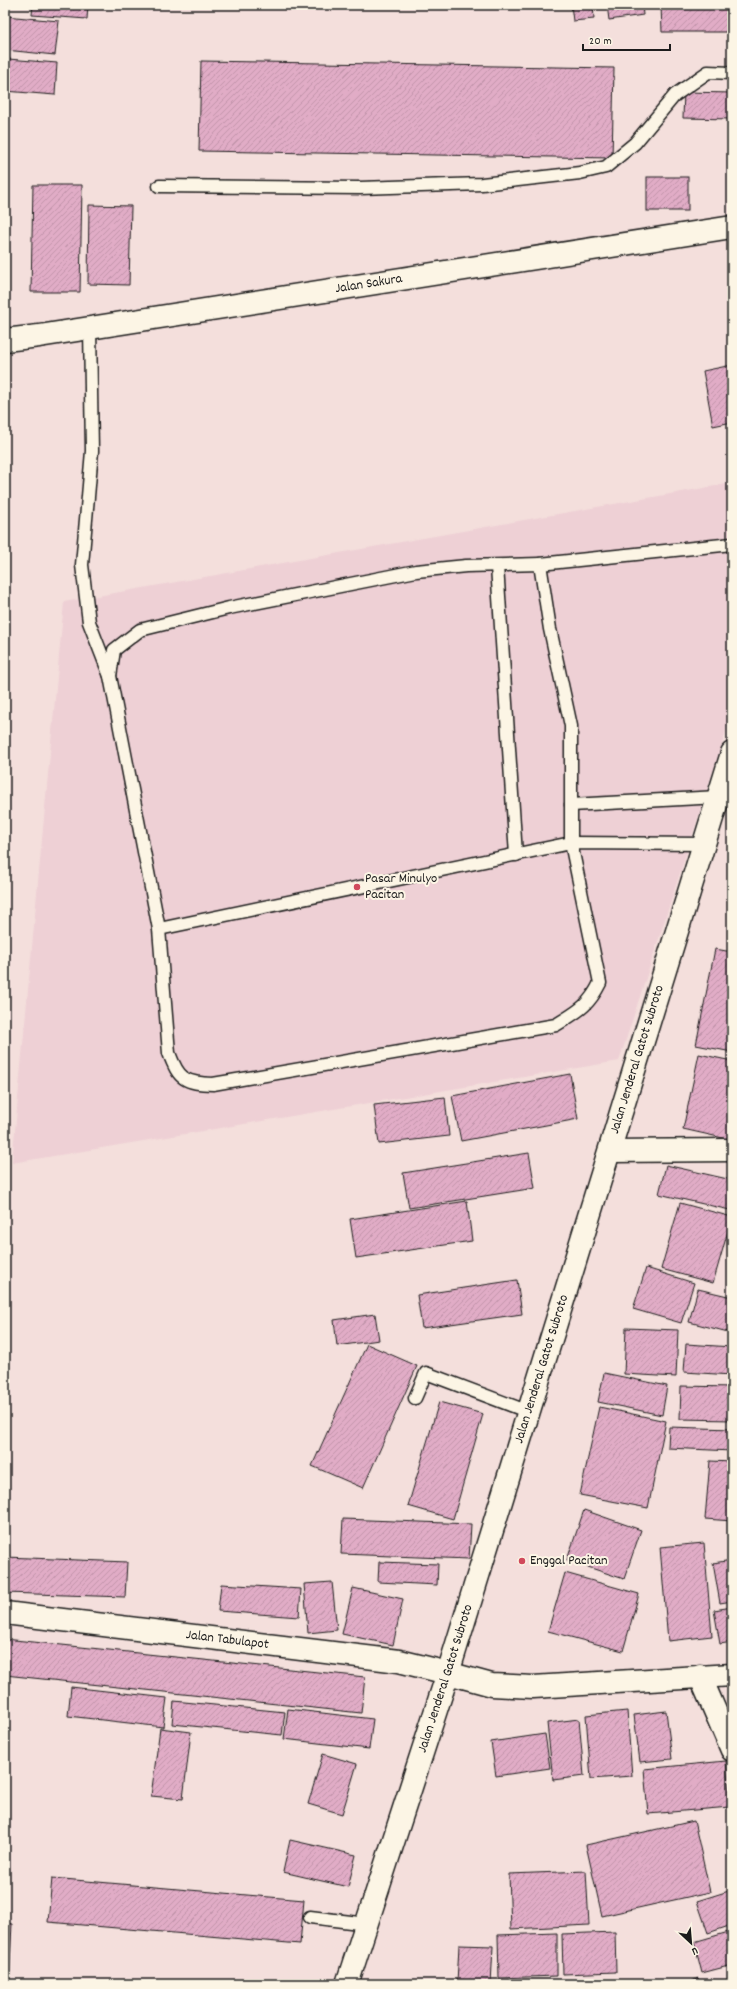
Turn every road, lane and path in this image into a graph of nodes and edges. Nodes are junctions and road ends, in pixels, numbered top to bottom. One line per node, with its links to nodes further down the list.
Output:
1 (732, 73): 2 (lane)
2 (160, 186)
3 (732, 227): 4 (main road, Jalan Sakura)
4 (90, 328): 5 (main road, Jalan Sakura); 9 (lane)
5 (5, 340)
6 (732, 544): 7 (lane)
7 (540, 564): 8 (lane); 12 (lane)
8 (497, 566): 9 (lane); 15 (lane)
9 (110, 676): 16 (lane)
10 (732, 754): 11 (main road, Jalan Jenderal Gatot Subroto)
11 (718, 797): 12 (lane); 14 (main road, Jalan Jenderal Gatot Subroto)
12 (571, 805): 13 (lane)
13 (571, 842): 14 (lane); 15 (lane); 16 (lane)
14 (704, 844): 18 (main road, Jalan Jenderal Gatot Subroto)
15 (516, 855): 16 (lane)
16 (159, 929)
17 (732, 1150): 18 (main road)
18 (610, 1151): 20 (main road, Jalan Jenderal Gatot Subroto)
19 (415, 1398): 20 (lane)
20 (529, 1412): 22 (main road, Jalan Jenderal Gatot Subroto)
21 (5, 1613): 22 (main road, Jalan Tabulapot)
22 (448, 1673): 24 (main road, Jalan Tabulapot); 27 (main road, Jalan Jenderal Gatot Subroto)
23 (732, 1675): 24 (main road, Jalan Tabulapot)
24 (700, 1676): 25 (main road)
25 (732, 1750)
26 (310, 1917): 27 (lane)
27 (366, 1924): 28 (main road, Jalan Jenderal Gatot Subroto)
28 (347, 1984)

